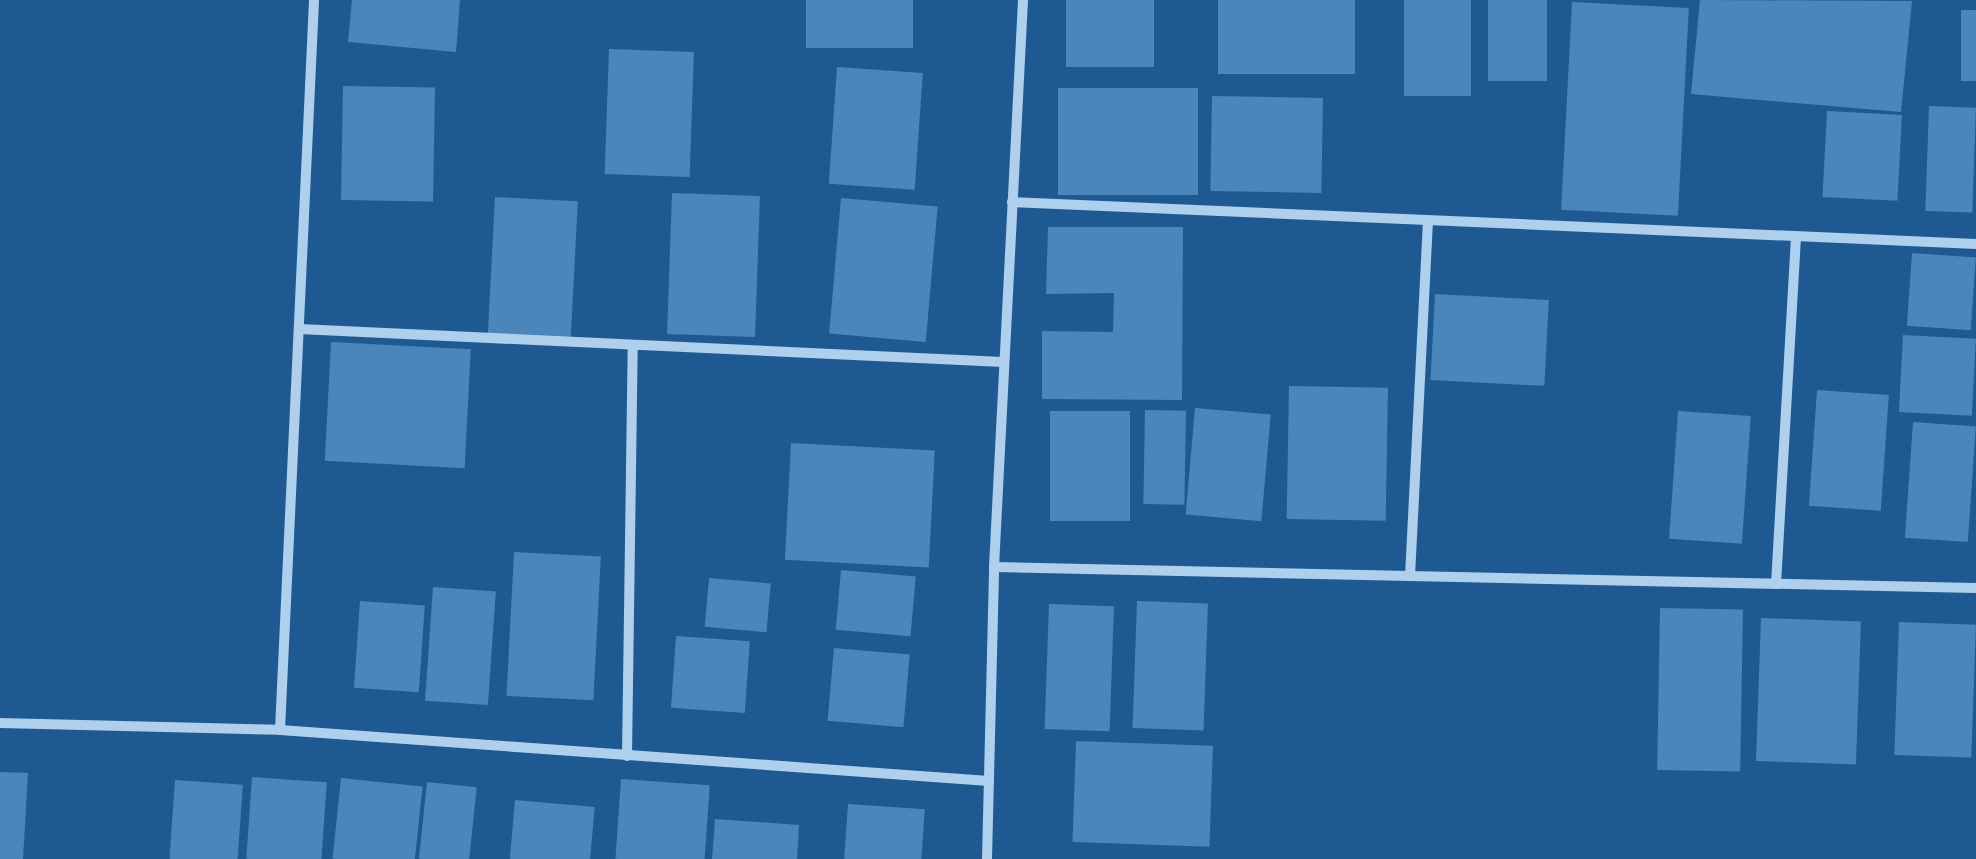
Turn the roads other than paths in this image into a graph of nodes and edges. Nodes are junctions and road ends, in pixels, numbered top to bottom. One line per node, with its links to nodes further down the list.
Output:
1 (314, 0): 7 (street)
2 (1023, 0): 3 (street)
3 (1012, 202): 4 (street); 9 (street)
4 (1428, 220): 5 (street); 11 (street)
5 (1796, 240): 6 (street); 12 (street)
6 (1976, 244)
7 (299, 329): 8 (street); 15 (street)
8 (633, 348): 9 (street); 16 (street)
9 (1004, 362): 10 (street)
10 (994, 566): 11 (street); 17 (street)
11 (1410, 576): 12 (street)
12 (1776, 584): 13 (street)
13 (1976, 588)
14 (0, 723): 15 (street)
15 (280, 730): 16 (street)
16 (627, 756): 17 (street)
17 (990, 782): 18 (street)
18 (986, 859)

